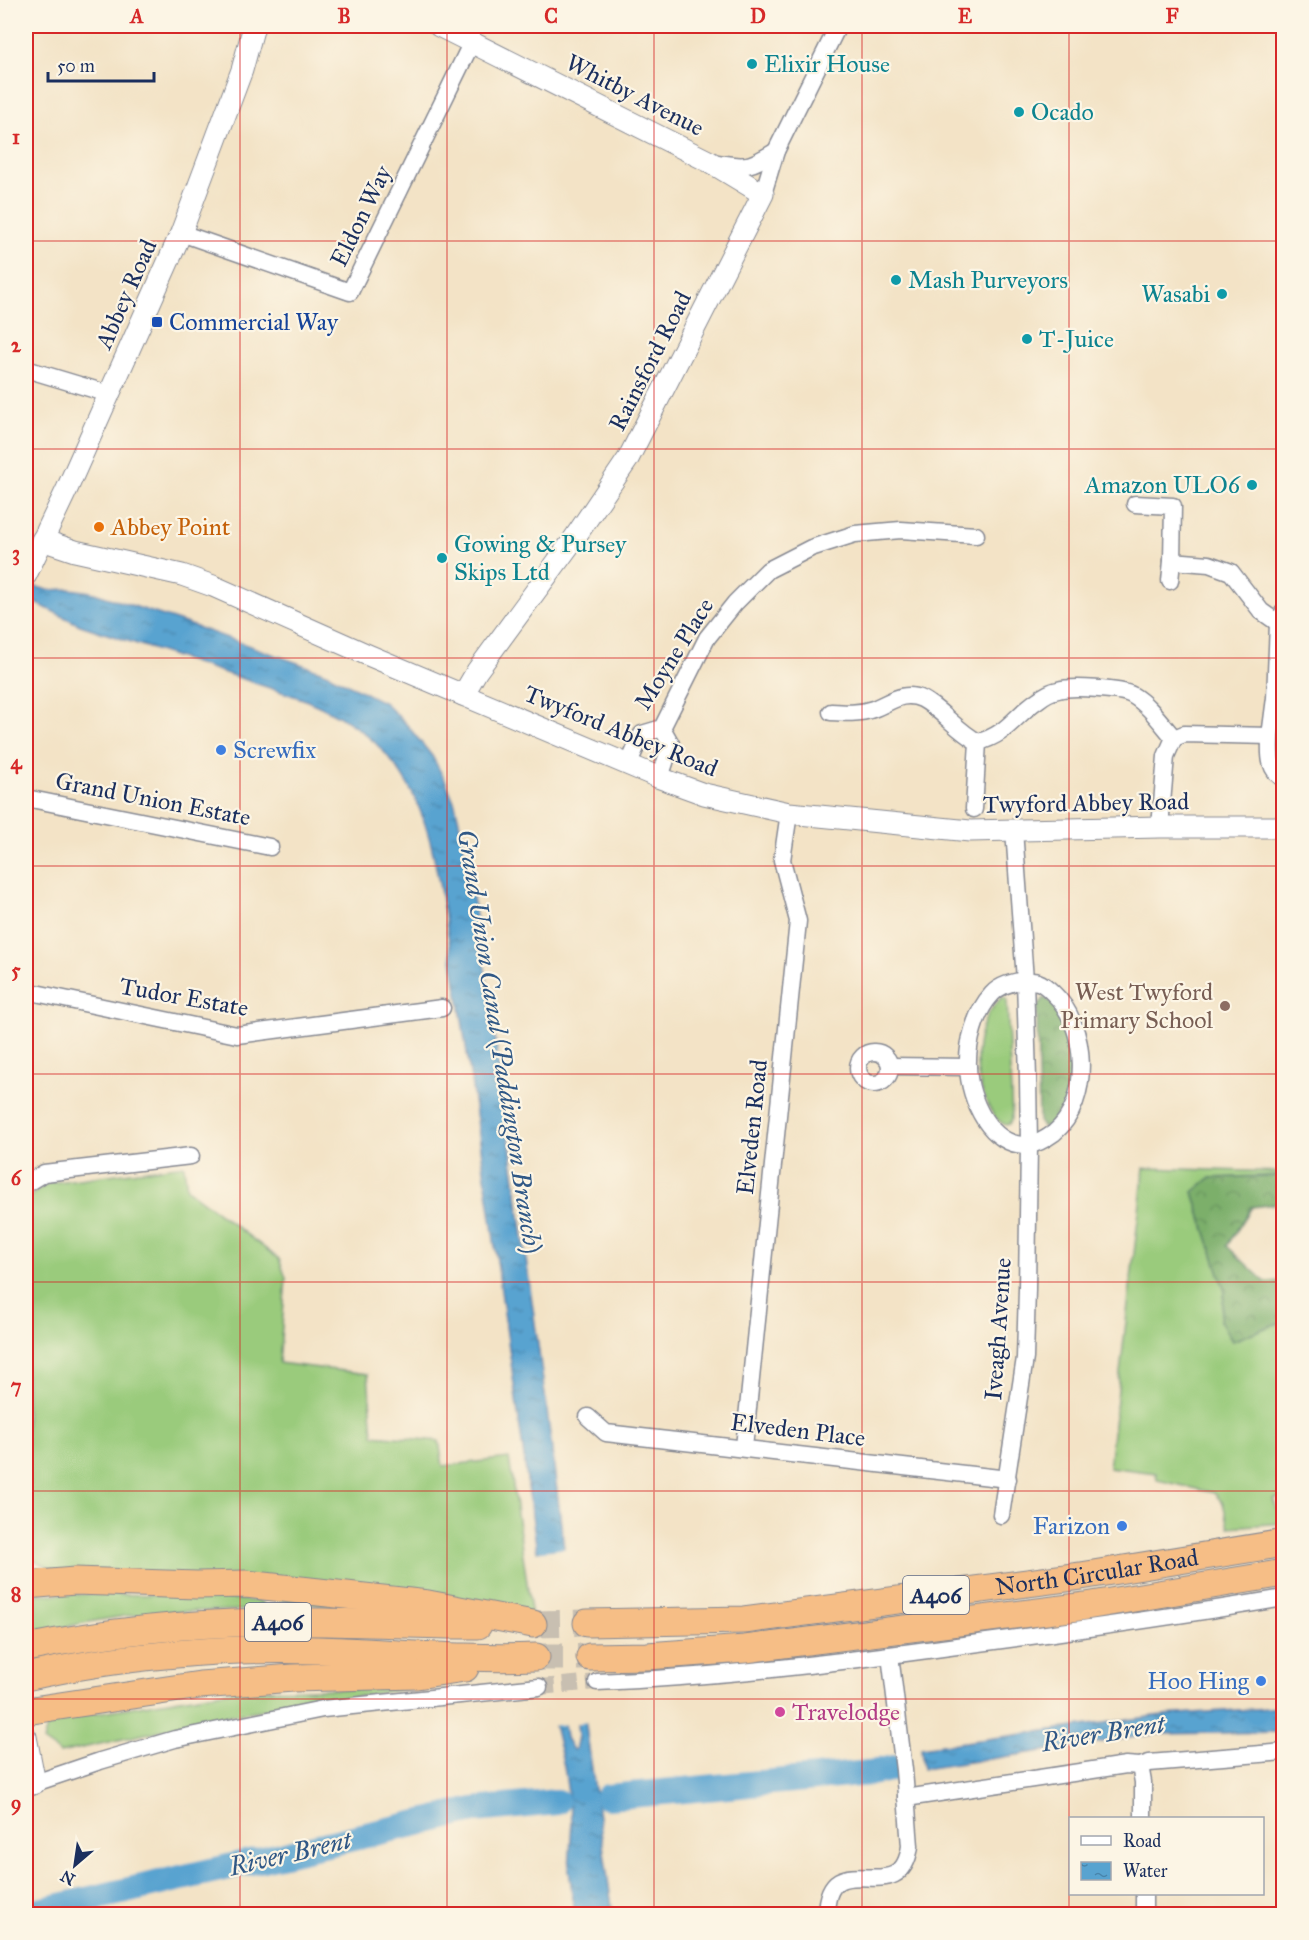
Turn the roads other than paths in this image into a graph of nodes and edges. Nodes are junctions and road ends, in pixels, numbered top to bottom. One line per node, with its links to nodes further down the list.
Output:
1 (254, 26): 8 (street, Abbey Road)
2 (439, 26): 4 (street, Whitby Avenue)
3 (838, 26): 5 (street, Rainsford Road)
4 (472, 42): 6 (street, Whitby Avenue); 8 (street, Eldon Way)
5 (776, 151): 6 (street, Whitby Avenue); 7 (street, Rainsford Road)
6 (710, 162): 7 (street, Whitby Avenue)
7 (763, 194): 18 (street, Rainsford Road)
8 (182, 233): 10 (street, Abbey Road)
9 (26, 369): 10 (street)
10 (109, 394): 13 (street, Abbey Road)
11 (1135, 504): 14 (street)
12 (976, 535): 21 (street, Moyne Place)
13 (42, 540): 15 (street, Abbey Road); 18 (street, Twyford Abbey Road)
14 (1172, 561): 16 (street); 17 (street)
15 (28, 570)
16 (1170, 581)
17 (1281, 617): 19 (street)
18 (463, 695): 25 (street, Twyford Abbey Road)
19 (1279, 698): 22 (street)
20 (831, 712): 24 (street)
21 (662, 728): 25 (street, Moyne Place); 26 (street)
22 (1270, 735): 23 (street); 27 (street)
23 (1174, 738): 24 (street); 31 (street)
24 (978, 742): 29 (street)
25 (628, 765): 26 (street, Twyford Abbey Road)
26 (660, 778): 30 (street, Twyford Abbey Road)
27 (1284, 779)
28 (26, 798): 34 (street, Grand Union Estate)
29 (974, 809)
30 (789, 813): 33 (street, Twyford Abbey Road); 44 (street, Elveden Road)
31 (1160, 827): 32 (street, Twyford Abbey Road); 33 (street, Twyford Abbey Road)
32 (1284, 827)
33 (1014, 830): 35 (street, Iveagh Avenue)
34 (270, 847)
35 (1025, 980): 39 (street); 40 (street, Iveagh Avenue); 40 (street)
36 (26, 991): 37 (street, Tudor Estate)
37 (442, 1008)
38 (890, 1066): 39 (street)
39 (968, 1067): 40 (street)
40 (1029, 1145): 45 (street, Iveagh Avenue)
41 (191, 1156): 42 (street)
42 (26, 1184)
43 (588, 1417): 44 (street, Elveden Place)
44 (744, 1448): 45 (street, Elveden Place)
45 (1008, 1479): 46 (street, Iveagh Avenue)
46 (1001, 1515)
47 (1284, 1544): 51 (highway, North Circular Road / A406)
48 (1284, 1573): 54 (highway, North Circular Road / A406)
49 (31, 1582): 52 (highway, A406)
50 (1284, 1598): 53 (street)
51 (587, 1623)
52 (26, 1648)
53 (890, 1655): 56 (street); 63 (street)
54 (590, 1657)
55 (26, 1677): 58 (highway, A406)
56 (597, 1682)
57 (539, 1687): 62 (street)
58 (26, 1712)
59 (26, 1737): 62 (street)
60 (1284, 1752): 61 (street)
61 (1140, 1766): 63 (street); 64 (street)
62 (30, 1784)
63 (906, 1798): 66 (street)
64 (1143, 1817)
65 (1144, 1895): 67 (street)
66 (826, 1914)
67 (1144, 1914)

